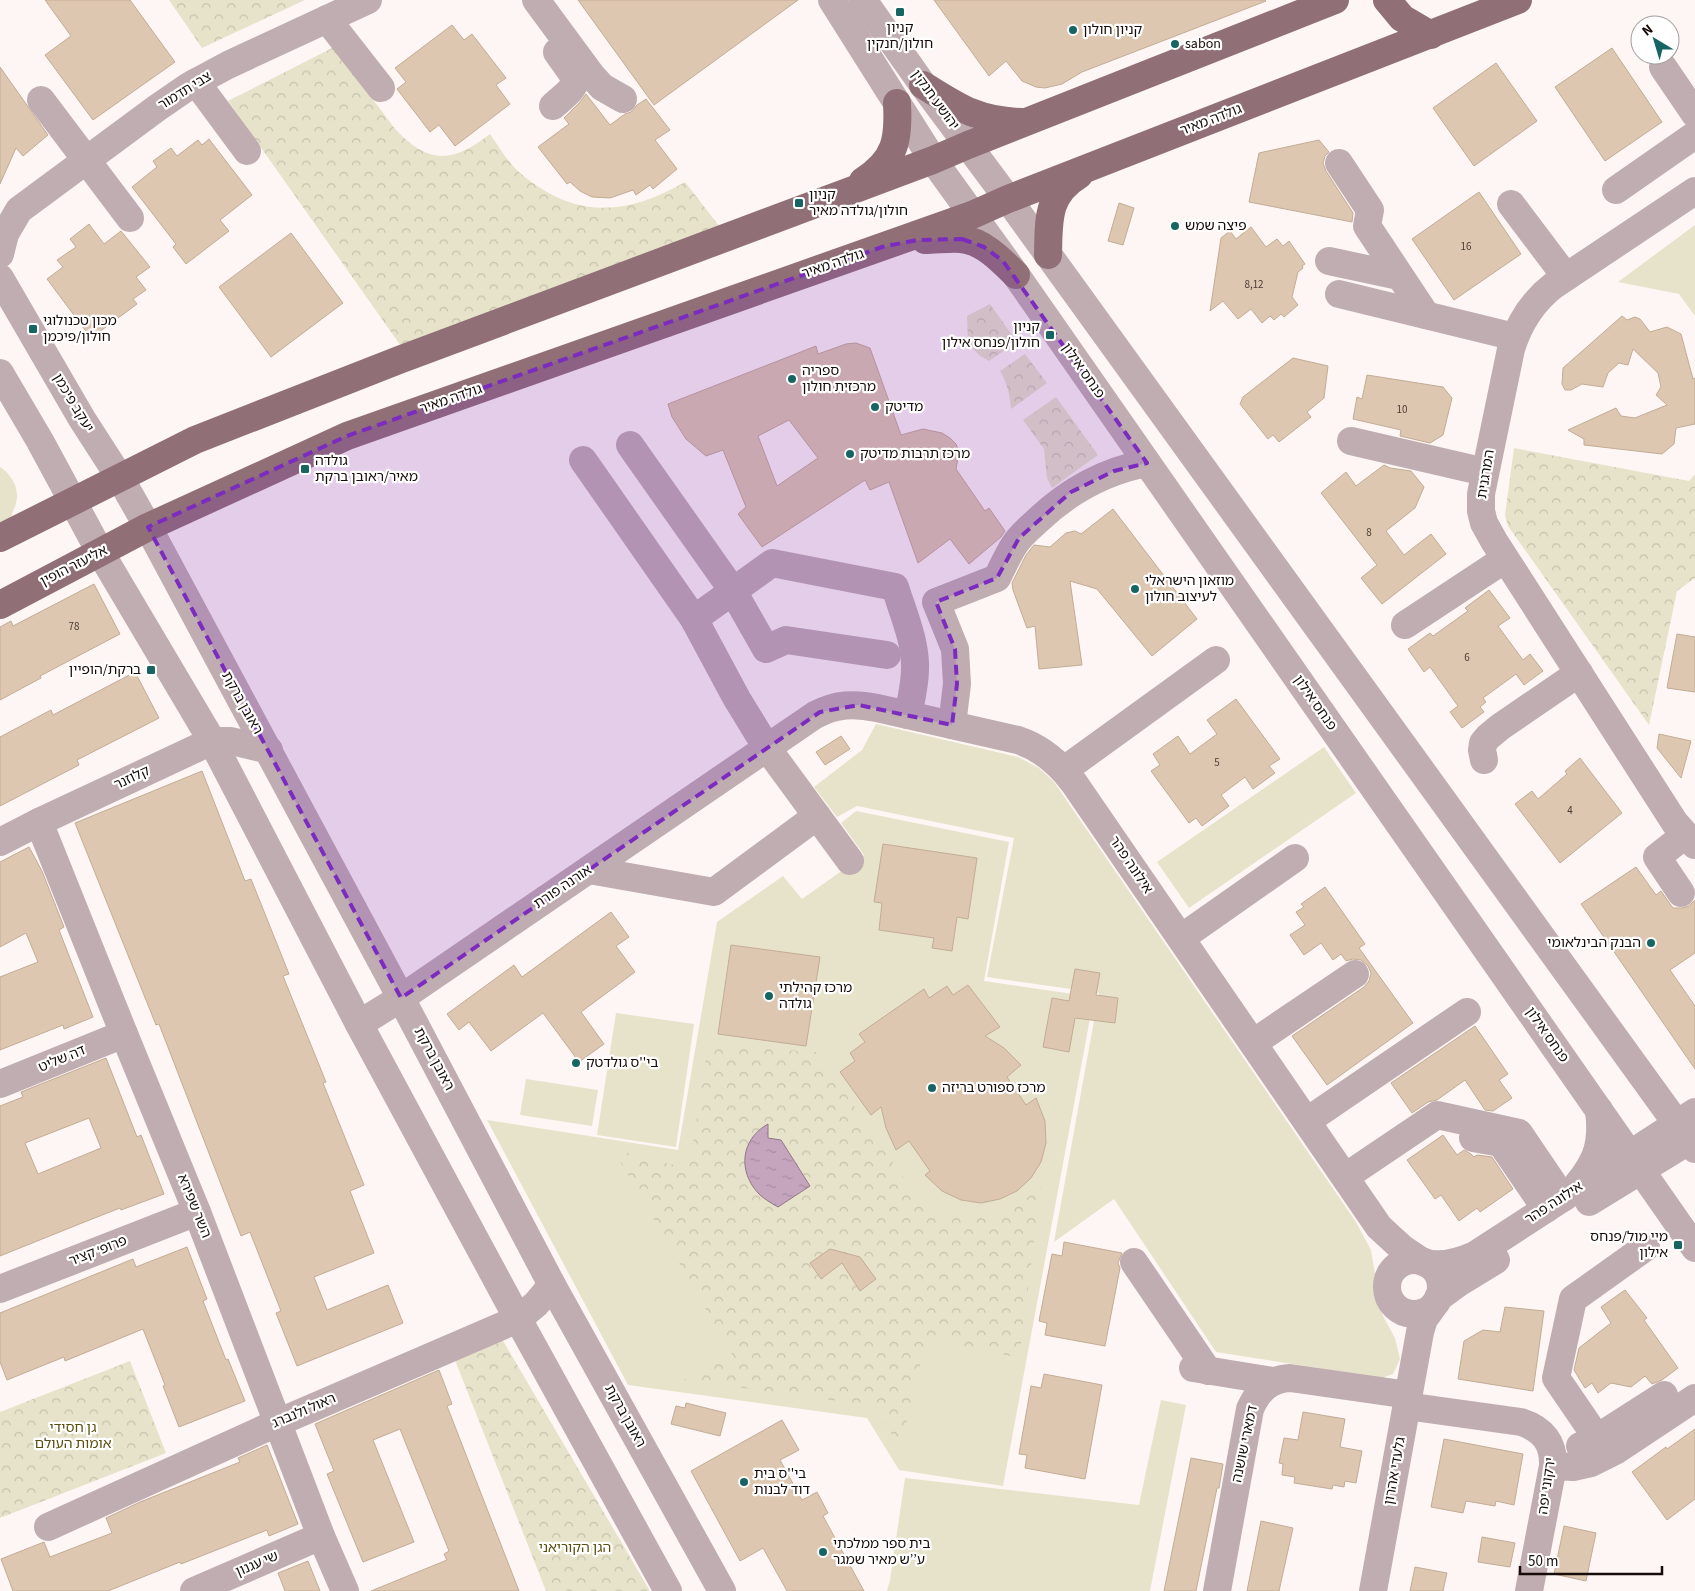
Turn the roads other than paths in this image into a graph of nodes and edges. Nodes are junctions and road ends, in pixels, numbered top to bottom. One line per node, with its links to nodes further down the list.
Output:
1 (368, 0): 9 (street, צבי תדמור)
2 (520, 0): 18 (street)
3 (536, 0): 15 (street)
4 (832, 0): 17 (street)
5 (863, 0): 13 (street, יהושע חנקין)
6 (1335, 0): 20 (main road)
7 (1387, 0): 10 (main road)
8 (1518, 0): 10 (main road, גולדה מאיר)
9 (327, 19): 12 (street, צבי תדמור); 14 (street)
10 (1431, 35): 27 (main road, גולדה מאיר)
11 (1663, 67): 19 (street)
12 (196, 82): 23 (street); 24 (street, צבי תדמור)
13 (923, 85): 20 (main road); 22 (street, יהושע חנקין)
14 (380, 88)
15 (623, 99)
16 (41, 100): 24 (street)
17 (897, 103): 25 (street); 30 (main road)
18 (552, 106)
19 (1695, 114)
20 (1028, 122): 22 (main road)
21 (1695, 135): 28 (street)
22 (968, 145): 25 (main road); 31 (street, יהושע חנקין)
23 (247, 151)
24 (87, 160): 33 (street, צבי תדמור); 35 (street)
25 (933, 160): 30 (main road); 34 (street, פנחס אילון)
26 (1338, 163): 41 (street)
27 (1094, 165): 31 (main road, גולדה מאיר); 38 (main road)
28 (1616, 190)
29 (1695, 191): 43 (street, המרגנית)
30 (838, 194): 53 (main road)
31 (1008, 199): 34 (main road, גולדה מאיר); 38 (street)
32 (1512, 204): 43 (street)
33 (9, 211): 37 (street)
34 (972, 215): 36 (main road, גולדה מאיר); 40 (street, פנחס אילון)
35 (130, 218)
36 (882, 247): 40 (main road); 55 (main road, גולדה מאיר)
37 (0, 254)
38 (1048, 255): 88 (street)
39 (1330, 261): 41 (street)
40 (1016, 275): 51 (street, פנחס אילון)
41 (1400, 276): 45 (street)
42 (0, 277): 53 (street, יעקב פיכמן)
43 (1566, 277): 46 (street, המרגנית)
44 (1338, 294): 45 (street)
45 (1426, 316): 46 (street)
46 (1515, 338): 52 (street, המרגנית)
47 (0, 373): 54 (street)
48 (1351, 441): 52 (street)
49 (630, 445): 59 (street)
50 (583, 460): 61 (street)
51 (1147, 463): 67 (street); 91 (street, פנחס אילון)
52 (1485, 472): 58 (street, המרגנית)
53 (120, 478): 54 (main road); 55 (street, יעקב פיכמן)
54 (72, 501): 56 (main road); 57 (street)
55 (148, 527): 57 (main road, אליעזר הופין); 70 (street, ראובן ברקת)
56 (0, 538)
57 (100, 552): 60 (main road, אליעזר הופין); 68 (street)
58 (1505, 559): 62 (street); 65 (street, המרגנית)
59 (733, 591): 61 (street); 63 (street); 66 (street)
60 (0, 605)
61 (694, 619): 69 (street)
62 (1405, 625)
63 (887, 655)
64 (1216, 660): 72 (street)
65 (1579, 673): 71 (street); 75 (street, המרגנית)
66 (908, 715): 67 (street, אילונה פהר); 69 (street, אילונה פהר)
67 (952, 725): 72 (street, אילונה פהר)
68 (212, 741): 70 (street, קלוזנר); 74 (street, קלוזנר); 85 (street)
69 (767, 748): 73 (street); 79 (street, אורנה פורת)
70 (268, 750): 83 (street, ראובן ברקת)
71 (1484, 760)
72 (1064, 770): 81 (street, אילונה פהר)
73 (817, 816): 78 (street); 79 (street)
74 (39, 822): 76 (street, קלוזנר); 86 (street, השר שפירא)
75 (1691, 835): 80 (street)
76 (0, 842)
77 (1295, 858): 81 (street)
78 (850, 861)
79 (589, 870): 83 (street, אורנה פורת)
80 (1681, 893)
81 (1181, 938): 87 (street, אילונה פהר)
82 (1355, 974): 87 (street)
83 (401, 998): 85 (street, אורנה פורת); 106 (street, ראובן ברקת)
84 (1467, 1012): 92 (street)
85 (359, 1024): 110 (street)
86 (124, 1034): 89 (street, דה שליט); 98 (street, השר שפירא)
87 (1253, 1043): 92 (street, אילונה פהר)
88 (1642, 1075): 90 (street); 93 (street)
89 (0, 1084)
90 (1695, 1098)
91 (1599, 1110): 95 (street, פנחס אילון); 97 (street)
92 (1307, 1121): 96 (street, אילונה פהר)
93 (1690, 1133): 95 (street, אילונה פהר)
94 (1455, 1136): 97 (street)
95 (1635, 1163): 97 (street, אילונה פהר); 99 (street, פנחס אילון)
96 (1346, 1177): 97 (street); 100 (street, אילונה פהר)
97 (1569, 1199): 99 (street); 104 (street, אילונה פהר); 108 (street, אילונה פהר)
98 (197, 1212): 107 (street, פרופ׳ קציר); 116 (street, השר שפירא)
99 (1675, 1220): 102 (street, פנחס אילון)
100 (1379, 1227): 104 (street, אילונה פהר); 105 (street, אילונה פהר)
101 (1646, 1247): 117 (street)
102 (1695, 1248)
103 (1134, 1262): 112 (street)
104 (1423, 1262): 105 (street); 108 (street)
105 (1388, 1280): 109 (street)
106 (552, 1285): 110 (street, ראול ולנברג); 124 (street, ראובן ברקת)
107 (0, 1289)
108 (1436, 1302): 109 (street); 111 (street, גלעדי אהרון)
109 (1399, 1309): 111 (street)
110 (518, 1319): 116 (street, ראול ולנברג); 123 (street)
111 (1417, 1350): 115 (street, גלעדי אהרון)
112 (1273, 1381): 115 (street); 125 (street, דמארי שושנה)
113 (1664, 1395): 117 (street)
114 (1695, 1398): 118 (street)
115 (1407, 1400): 118 (street, ירקוני יפה); 126 (street, גלעדי אהרון)
116 (277, 1423): 119 (street, ראול ולנברג); 120 (street, השר שפירא)
117 (1597, 1438): 118 (street)
118 (1553, 1460): 127 (street, ירקוני יפה)
119 (48, 1527)
120 (321, 1536): 121 (street, שי עגנון); 122 (street, השר שפירא)
121 (194, 1591)
122 (345, 1591)
123 (668, 1591)
124 (722, 1591)
125 (1217, 1591)
126 (1373, 1591)
127 (1529, 1591)

